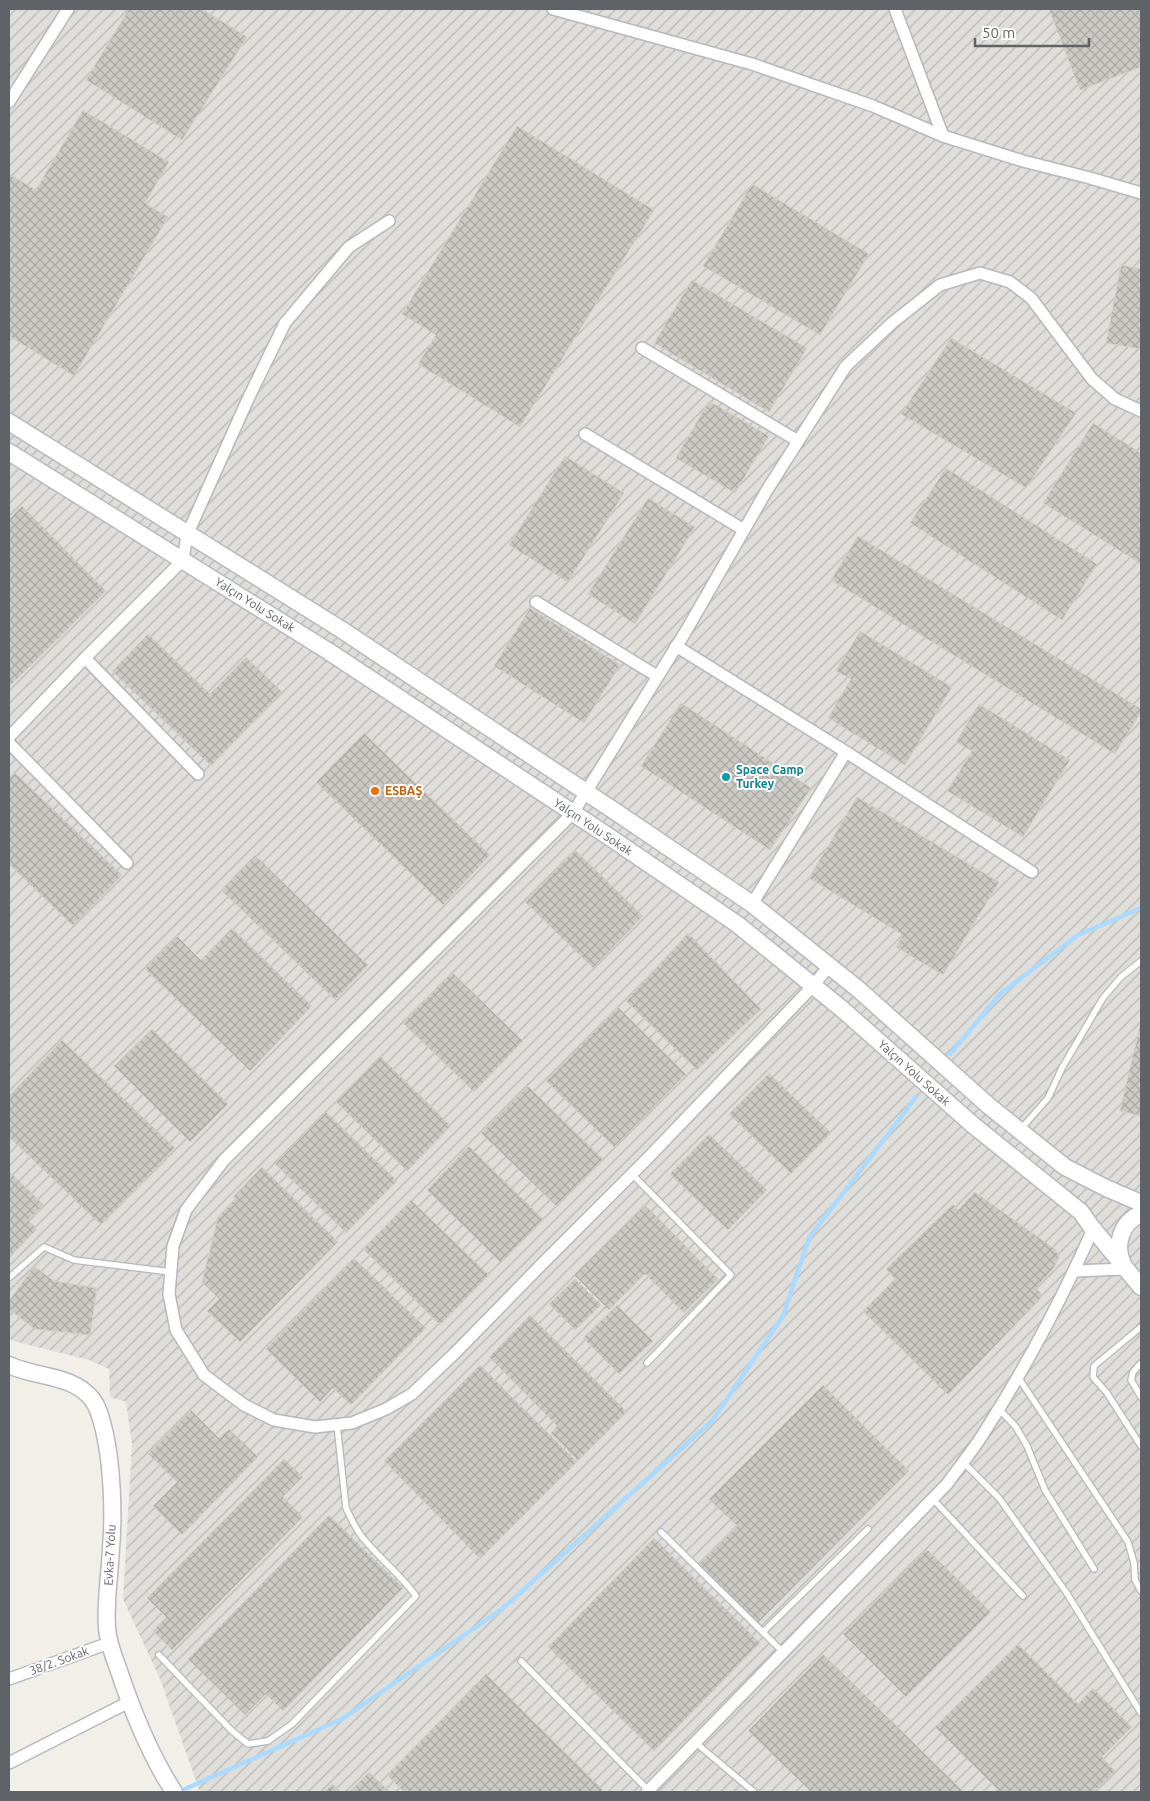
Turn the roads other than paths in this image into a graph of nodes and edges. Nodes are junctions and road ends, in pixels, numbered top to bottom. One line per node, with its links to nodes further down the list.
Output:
1 (68, 9): 4 (street)
2 (553, 9): 5 (street)
3 (896, 9): 5 (street)
4 (9, 102)
5 (943, 136): 6 (street)
6 (1141, 194)
7 (389, 221): 15 (street)
8 (642, 348): 12 (street)
9 (1141, 411): 12 (street)
10 (9, 422): 15 (street, Yalçın Yolu Sokak)
11 (584, 434): 14 (street)
12 (798, 441): 14 (street)
13 (9, 452): 16 (street, Yalçın Yolu Sokak)
14 (744, 530): 18 (street)
15 (187, 535): 16 (street); 25 (street, Yalçın Yolu Sokak)
16 (183, 560): 19 (street); 26 (street, Yalçın Yolu Sokak)
17 (536, 602): 20 (street)
18 (676, 646): 20 (street); 23 (street)
19 (85, 658): 21 (street); 24 (street)
20 (657, 676): 25 (street)
21 (9, 736)
22 (9, 743): 27 (street)
23 (846, 752): 28 (street); 29 (street)
24 (198, 774)
25 (586, 791): 26 (street); 29 (street, Yalçın Yolu Sokak)
26 (573, 813): 32 (street, Yalçın Yolu Sokak); 40 (street)
27 (127, 863)
28 (1032, 872)
29 (752, 904): 31 (street, Yalçın Yolu Sokak)
30 (1141, 961): 33 (lane)
31 (829, 966): 32 (street); 33 (street, Yalçın Yolu Sokak)
32 (814, 986): 34 (street); 37 (street, Yalçın Yolu Sokak)
33 (1020, 1131): 35 (street, Yalçın Yolu Sokak)
34 (632, 1174): 45 (lane); 51 (street)
35 (1141, 1203)
36 (1141, 1214): 38 (street)
37 (1093, 1229): 38 (street, Yalçın Yolu Sokak); 39 (street)
38 (1125, 1269): 39 (street); 42 (street); 43 (street)
39 (1074, 1271): 48 (street)
40 (171, 1272): 41 (lane); 51 (street)
41 (10, 1277)
42 (1141, 1281)
43 (1141, 1287)
44 (1141, 1327): 52 (lane)
45 (647, 1363)
46 (1141, 1363): 49 (lane)
47 (9, 1365): 61 (street, Evka-7 Yolu)
48 (1017, 1376): 50 (street); 58 (lane)
49 (1141, 1397)
50 (998, 1408): 53 (street); 57 (lane)
51 (337, 1425): 63 (lane)
52 (1141, 1446)
53 (963, 1462): 54 (street); 67 (lane)
54 (933, 1499): 59 (lane); 62 (street)
55 (868, 1529): 60 (lane)
56 (662, 1532): 60 (lane)
57 (1094, 1569)
58 (1141, 1591)
59 (1022, 1596)
60 (763, 1632): 62 (lane)
61 (109, 1643): 65 (street, 38/2. Sokak); 66 (street, Evka-7 Yolu)
62 (784, 1653): 68 (street)
63 (159, 1655)
64 (521, 1661): 70 (lane)
65 (9, 1679)
66 (129, 1702): 69 (street); 71 (street, Evka-7 Yolu)
67 (1141, 1713)
68 (696, 1743): 70 (street); 72 (lane)
69 (9, 1763)
70 (648, 1791)
71 (174, 1792)
72 (754, 1792)

